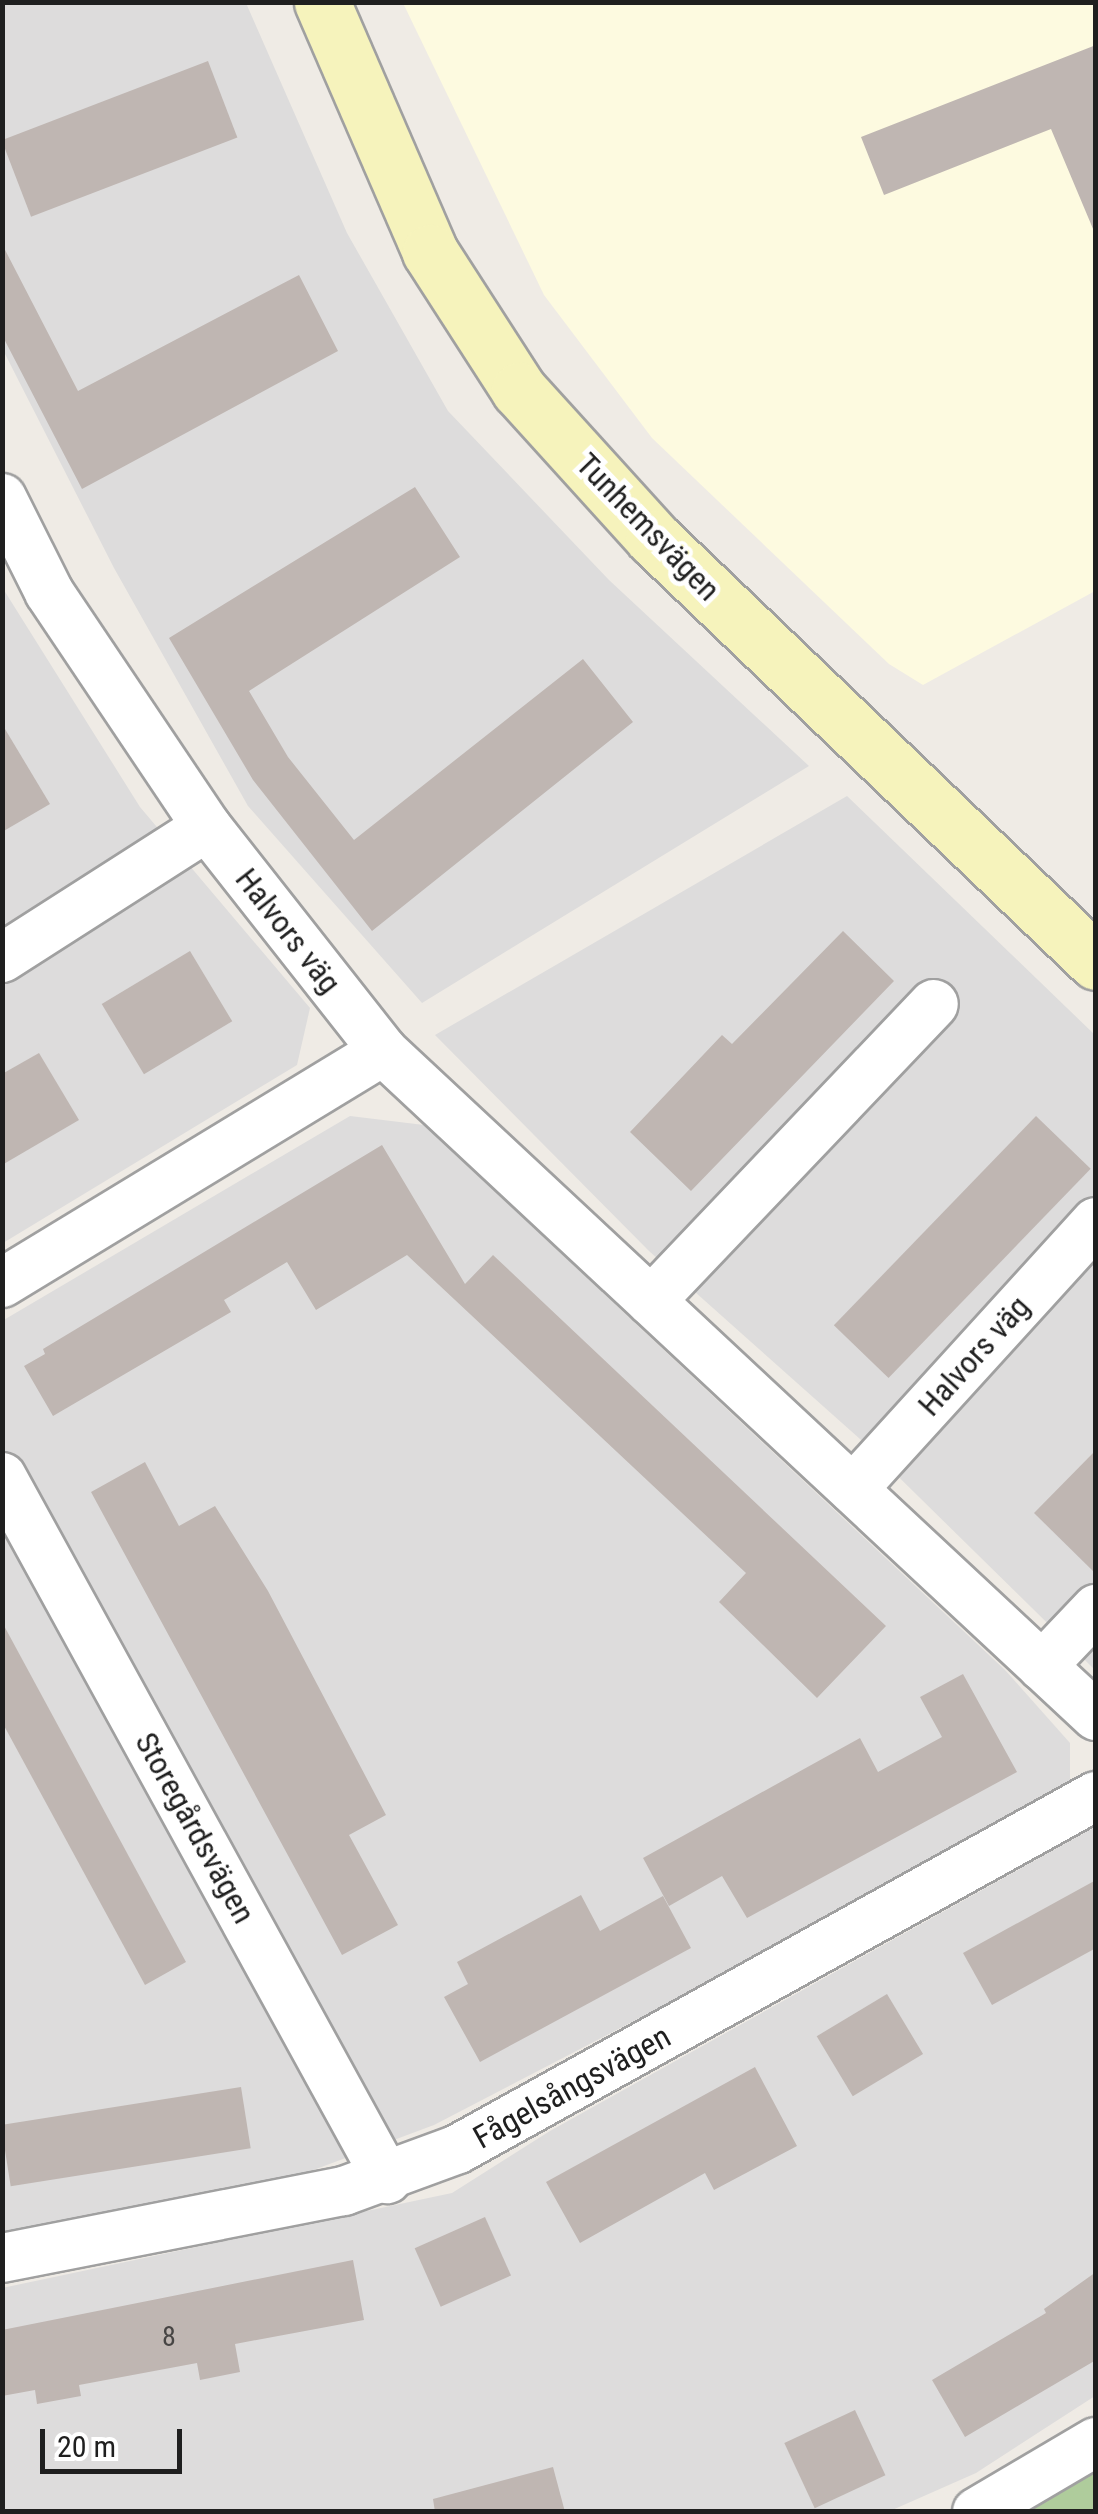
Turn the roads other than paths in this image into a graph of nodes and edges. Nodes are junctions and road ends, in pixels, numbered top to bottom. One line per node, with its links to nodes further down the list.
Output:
1 (322, 2): 5 (street, Tunhemsvägen)
2 (2, 498): 3 (street, Halvors väg)
3 (206, 827): 4 (street); 7 (street, Halvors väg)
4 (2, 958)
5 (1096, 962)
6 (934, 1004): 10 (street)
7 (383, 1051): 9 (street); 10 (street, Halvors väg)
8 (1096, 1222): 12 (street, Halvors väg)
9 (2, 1283)
10 (651, 1301): 12 (street, Halvors väg)
11 (2, 1476): 17 (street, Storegårdsvägen)
12 (853, 1489): 14 (street, Halvors väg)
13 (1096, 1610): 14 (street)
14 (1042, 1666): 15 (street, Halvors väg)
15 (1096, 1716)
16 (1096, 1796): 17 (street, Fågelsångsvägen)
17 (387, 2179): 18 (street, Fågelsångsvägen)
18 (2, 2258)
19 (1096, 2442): 20 (street)
20 (977, 2512)

